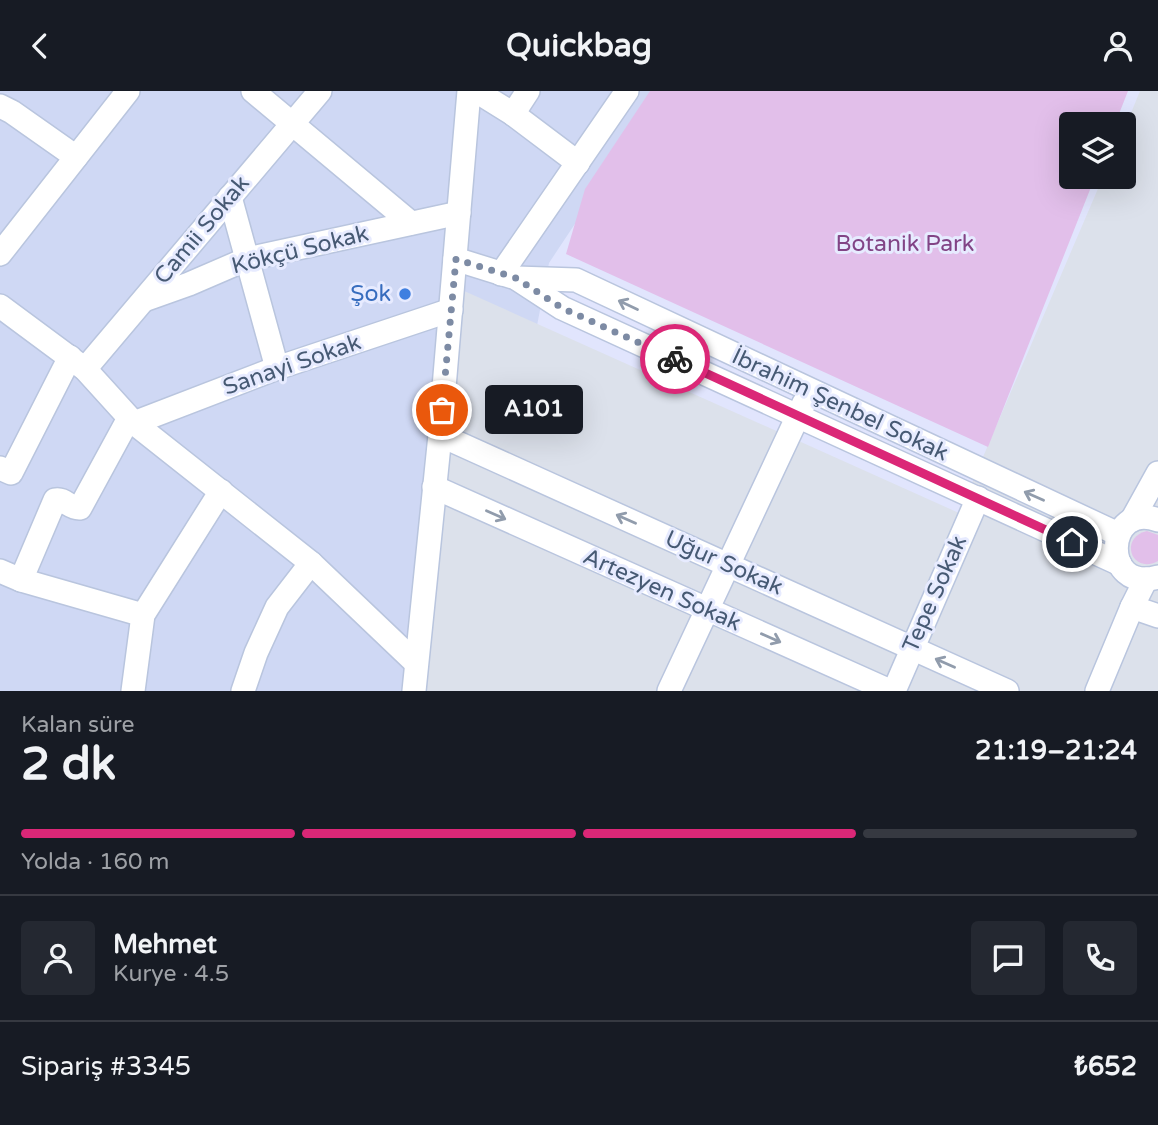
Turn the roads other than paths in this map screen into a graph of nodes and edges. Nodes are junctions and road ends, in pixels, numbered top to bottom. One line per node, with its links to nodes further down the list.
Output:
1 (128, 91): 11 (street)
2 (253, 91): 10 (street)
3 (320, 91): 10 (street, Camii Sokak)
4 (469, 91): 14 (street)
5 (476, 91): 9 (street)
6 (528, 91): 9 (street)
7 (627, 91): 12 (street)
8 (0, 106): 11 (street)
9 (513, 114): 12 (street)
10 (293, 123): 13 (street, Camii Sokak); 15 (street)
11 (76, 157): 16 (street)
12 (578, 163): 19 (street)
13 (230, 197): 17 (street); 20 (street, Camii Sokak)
14 (459, 213): 15 (street, Kökçü Sokak); 18 (street)
15 (411, 223): 17 (street, Kökçü Sokak)
16 (0, 254)
17 (247, 259): 20 (street, Kökçü Sokak); 24 (street)
18 (456, 259): 19 (street); 22 (street)
19 (509, 276): 25 (street, İbrahim Şenbel Sokak, one-way to 19); 26 (street, İbrahim Şenbel Sokak)
20 (144, 300): 23 (street, Camii Sokak)
21 (0, 306): 23 (street)
22 (451, 310): 24 (street, Sanayi Sokak); 28 (street)
23 (78, 363): 27 (street); 29 (street, Camii Sokak)
24 (277, 368): 27 (street, Sanayi Sokak)
25 (810, 391): 26 (street); 35 (street, İbrahim Şenbel Sokak, one-way to 25)
26 (797, 415): 33 (street, İbrahim Şenbel Sokak); 38 (street)
27 (131, 420): 32 (street); 39 (street)
28 (440, 435): 31 (street); 38 (street, Uğur Sokak, one-way to 28)
29 (0, 468)
30 (1158, 473): 35 (street)
31 (434, 487): 42 (street, Artezyen Sokak, one-way to 42); 46 (street)
32 (221, 491): 36 (street); 43 (street)
33 (978, 498): 37 (street, İbrahim Şenbel Sokak); 45 (street, Tepe Sokak)
34 (1158, 520): 35 (street)
35 (1125, 527): 37 (street)
36 (312, 563): 46 (street); 48 (street)
37 (1120, 564): 40 (street, İbrahim Şenbel Sokak)
38 (729, 566): 42 (street); 45 (street, Uğur Sokak)
39 (11, 575): 43 (street)
40 (1152, 578): 41 (street)
41 (1132, 607): 44 (street); 53 (street)
42 (707, 610): 50 (street); 51 (street, Artezyen Sokak, one-way to 51)
43 (143, 615): 47 (street)
44 (1158, 616)
45 (912, 648): 51 (street, Tepe Sokak); 52 (street, Uğur Sokak, one-way to 45)
46 (416, 663): 49 (street)
47 (133, 691)
48 (243, 691)
49 (414, 691)
50 (669, 691)
51 (892, 691)
52 (1007, 691)
53 (1097, 691)

